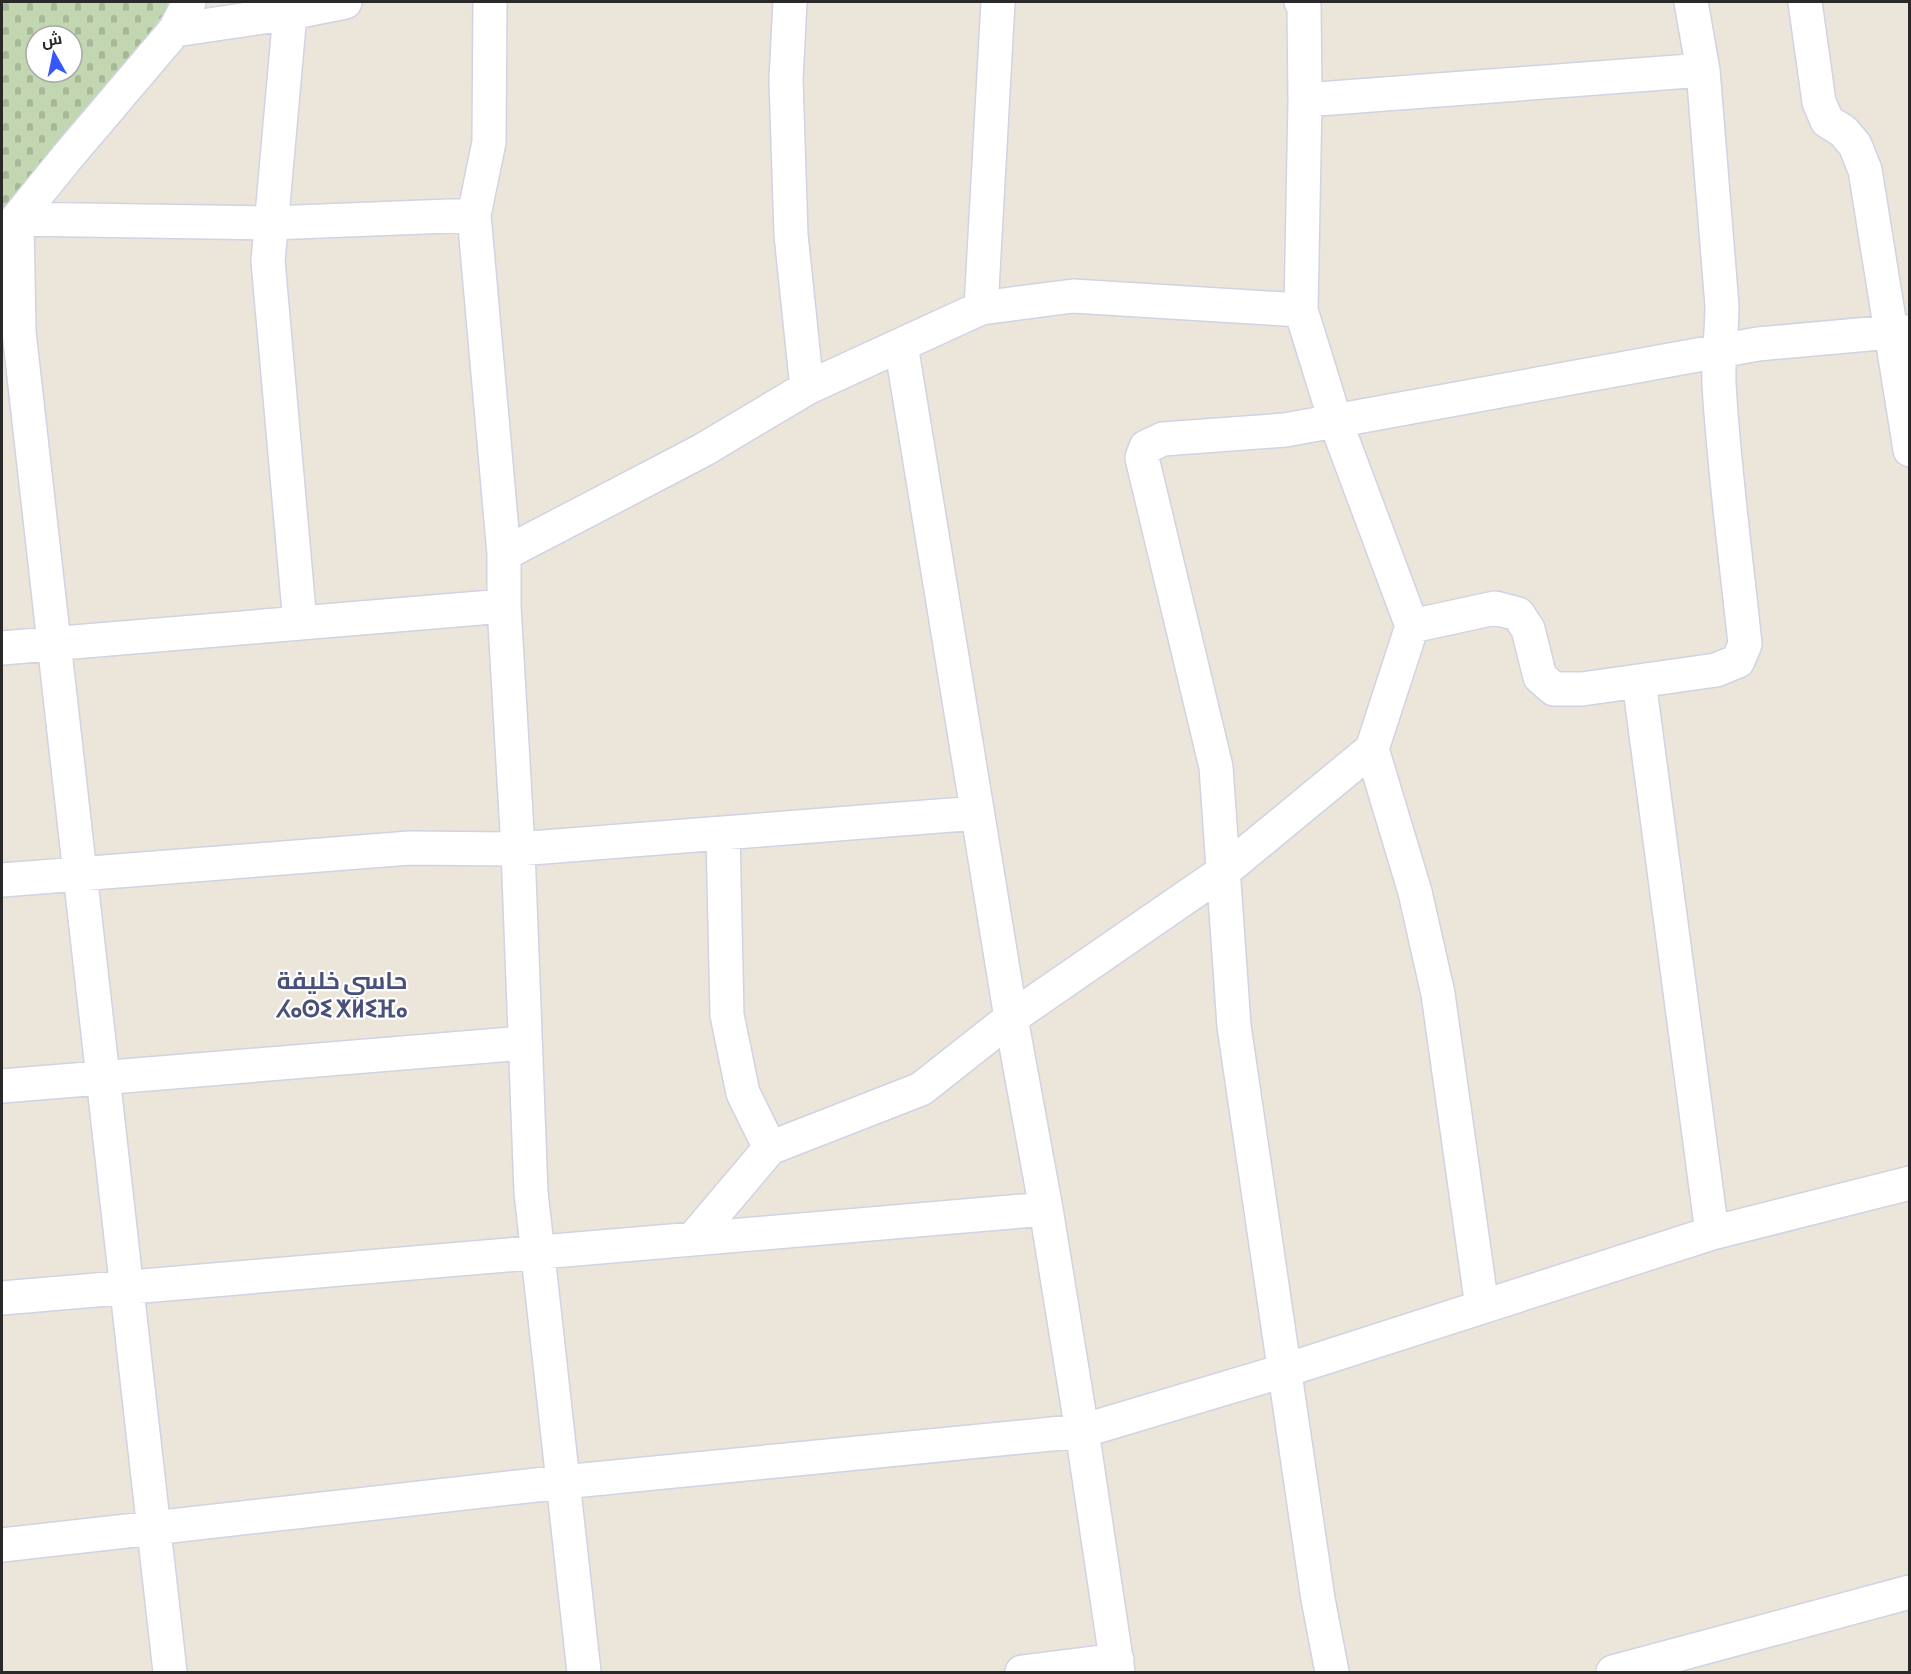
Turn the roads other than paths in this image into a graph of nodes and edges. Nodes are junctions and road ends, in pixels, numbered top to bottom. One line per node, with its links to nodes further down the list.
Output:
1 (345, 2): 8 (street)
2 (490, 2): 12 (street)
3 (790, 2): 21 (street)
4 (998, 2): 15 (street)
5 (1301, 2): 11 (street)
6 (1691, 2): 10 (street)
7 (1805, 2): 18 (street)
8 (290, 8): 9 (street); 14 (street)
9 (182, 16): 13 (street)
10 (1703, 70): 11 (street); 20 (street)
11 (1305, 100): 16 (street)
12 (474, 215): 14 (street); 24 (street)
13 (17, 219): 14 (street); 17 (street)
14 (272, 223): 26 (street)
15 (981, 308): 16 (street); 19 (street)
16 (1301, 310): 22 (street)
17 (10, 332): 28 (street)
18 (1900, 332): 20 (street); 23 (street)
19 (901, 345): 21 (street); 32 (street)
20 (1719, 351): 22 (street); 30 (street)
21 (807, 388): 24 (street)
22 (1335, 420): 27 (street); 35 (street)
23 (1910, 450)
24 (504, 554): 25 (street)
25 (504, 606): 26 (street); 34 (street)
26 (300, 623): 28 (street)
27 (1412, 626): 30 (street); 31 (street)
28 (54, 644): 29 (street); 36 (street)
29 (2, 648)
30 (1639, 681): 45 (street)
31 (1372, 749): 35 (street); 50 (street)
32 (977, 813): 33 (street); 38 (street)
33 (723, 833): 34 (street); 42 (street)
34 (518, 849): 36 (street); 39 (street)
35 (1224, 871): 38 (street); 51 (street)
36 (80, 873): 37 (street); 40 (street)
37 (2, 880)
38 (1011, 1018): 42 (street); 44 (street)
39 (524, 1043): 40 (street); 47 (street)
40 (103, 1077): 41 (street); 48 (street)
41 (2, 1086)
42 (770, 1148): 46 (street)
43 (1910, 1183): 45 (street)
44 (1046, 1209): 46 (street); 52 (street)
45 (1712, 1233): 50 (street)
46 (693, 1239): 47 (street)
47 (537, 1252): 48 (street); 53 (street)
48 (127, 1287): 49 (street); 54 (street)
49 (2, 1298)
50 (1482, 1307): 51 (street)
51 (1286, 1370): 52 (street); 61 (street)
52 (1082, 1431): 53 (street); 57 (street)
53 (563, 1482): 54 (street); 59 (street)
54 (154, 1529): 55 (street); 58 (street)
55 (2, 1545)
56 (1910, 1592): 62 (street)
57 (1118, 1666): 60 (street)
58 (170, 1672)
59 (584, 1672)
60 (1022, 1672)
61 (1332, 1672)
62 (1613, 1672)

